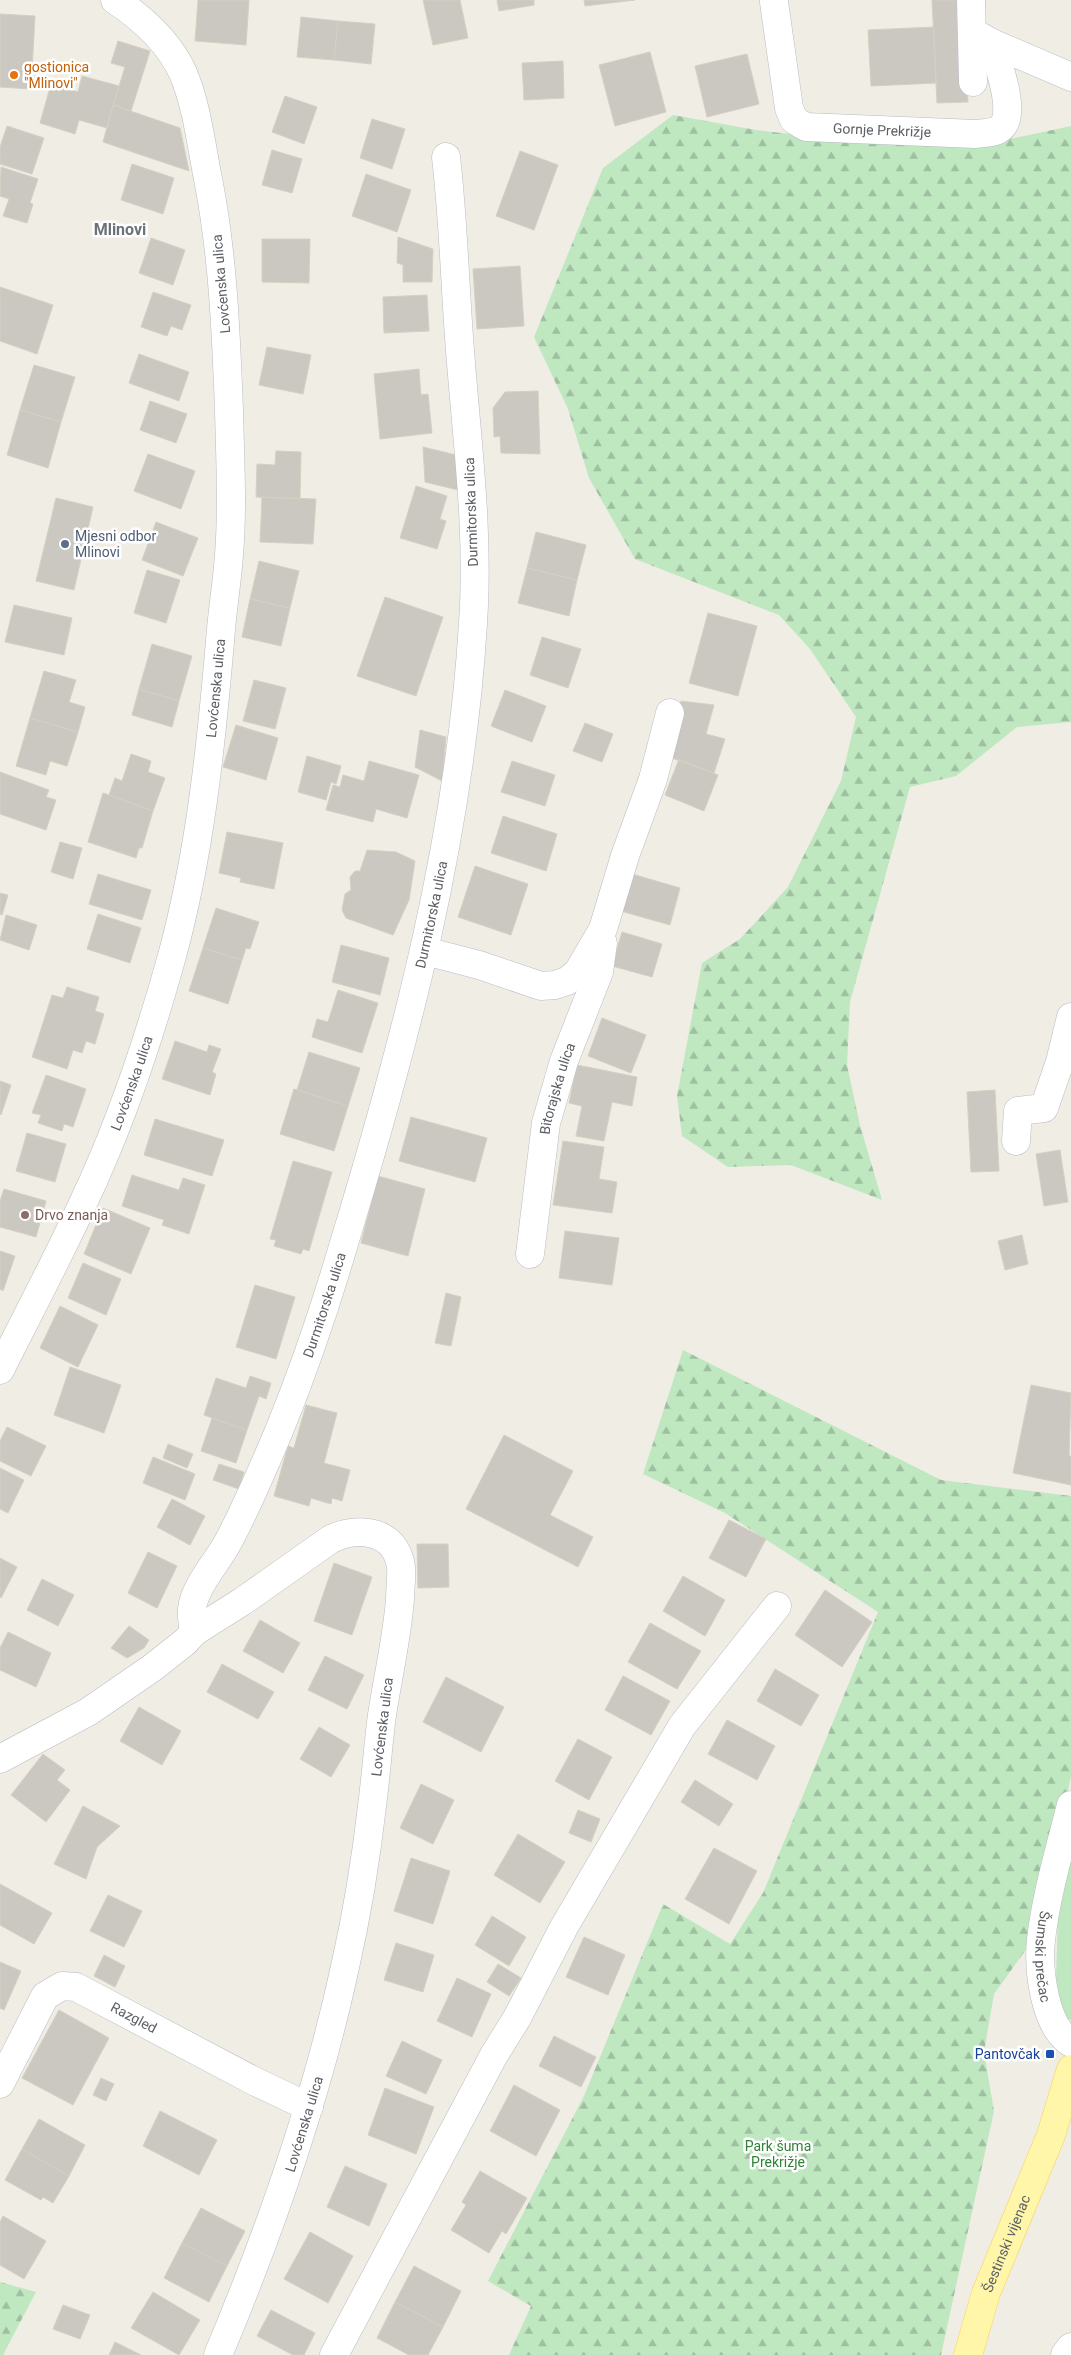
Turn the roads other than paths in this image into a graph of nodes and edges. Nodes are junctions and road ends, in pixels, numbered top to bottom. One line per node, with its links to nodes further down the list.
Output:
1 (115, 0): 14 (street, Lovćenska ulica)
2 (971, 0): 4 (street)
3 (774, 2): 4 (street, Gornje Prekrižje)
4 (982, 37): 5 (street); 6 (street)
5 (1071, 77)
6 (973, 82)
7 (446, 157): 10 (street, Durmitorska ulica)
8 (670, 713): 9 (street, Bitorajska ulica)
9 (603, 929): 10 (street, Bitorajska ulica); 13 (street, Bitorajska ulica)
10 (425, 951): 16 (street, Durmitorska ulica)
11 (1071, 1017): 12 (street)
12 (1016, 1141)
13 (530, 1254)
14 (0, 1370)
15 (777, 1606): 27 (street)
16 (194, 1632): 17 (street, Lovćenska ulica); 22 (street, Lovćenska ulica)
17 (0, 1759)
18 (1071, 1805): 19 (street, Šumski prečac)
19 (1071, 2043)
20 (1071, 2069): 24 (main road, Šestinski vijenac)
21 (0, 2084): 22 (street, Razgled)
22 (309, 2107): 26 (street, Lovćenska ulica)
23 (1071, 2112): 24 (main road, Šestinski vijenac)
24 (1051, 2135): 28 (main road, Šestinski vijenac)
25 (1071, 2348): 29 (street)
26 (218, 2355)
27 (334, 2355)
28 (968, 2355)
29 (1065, 2355)

